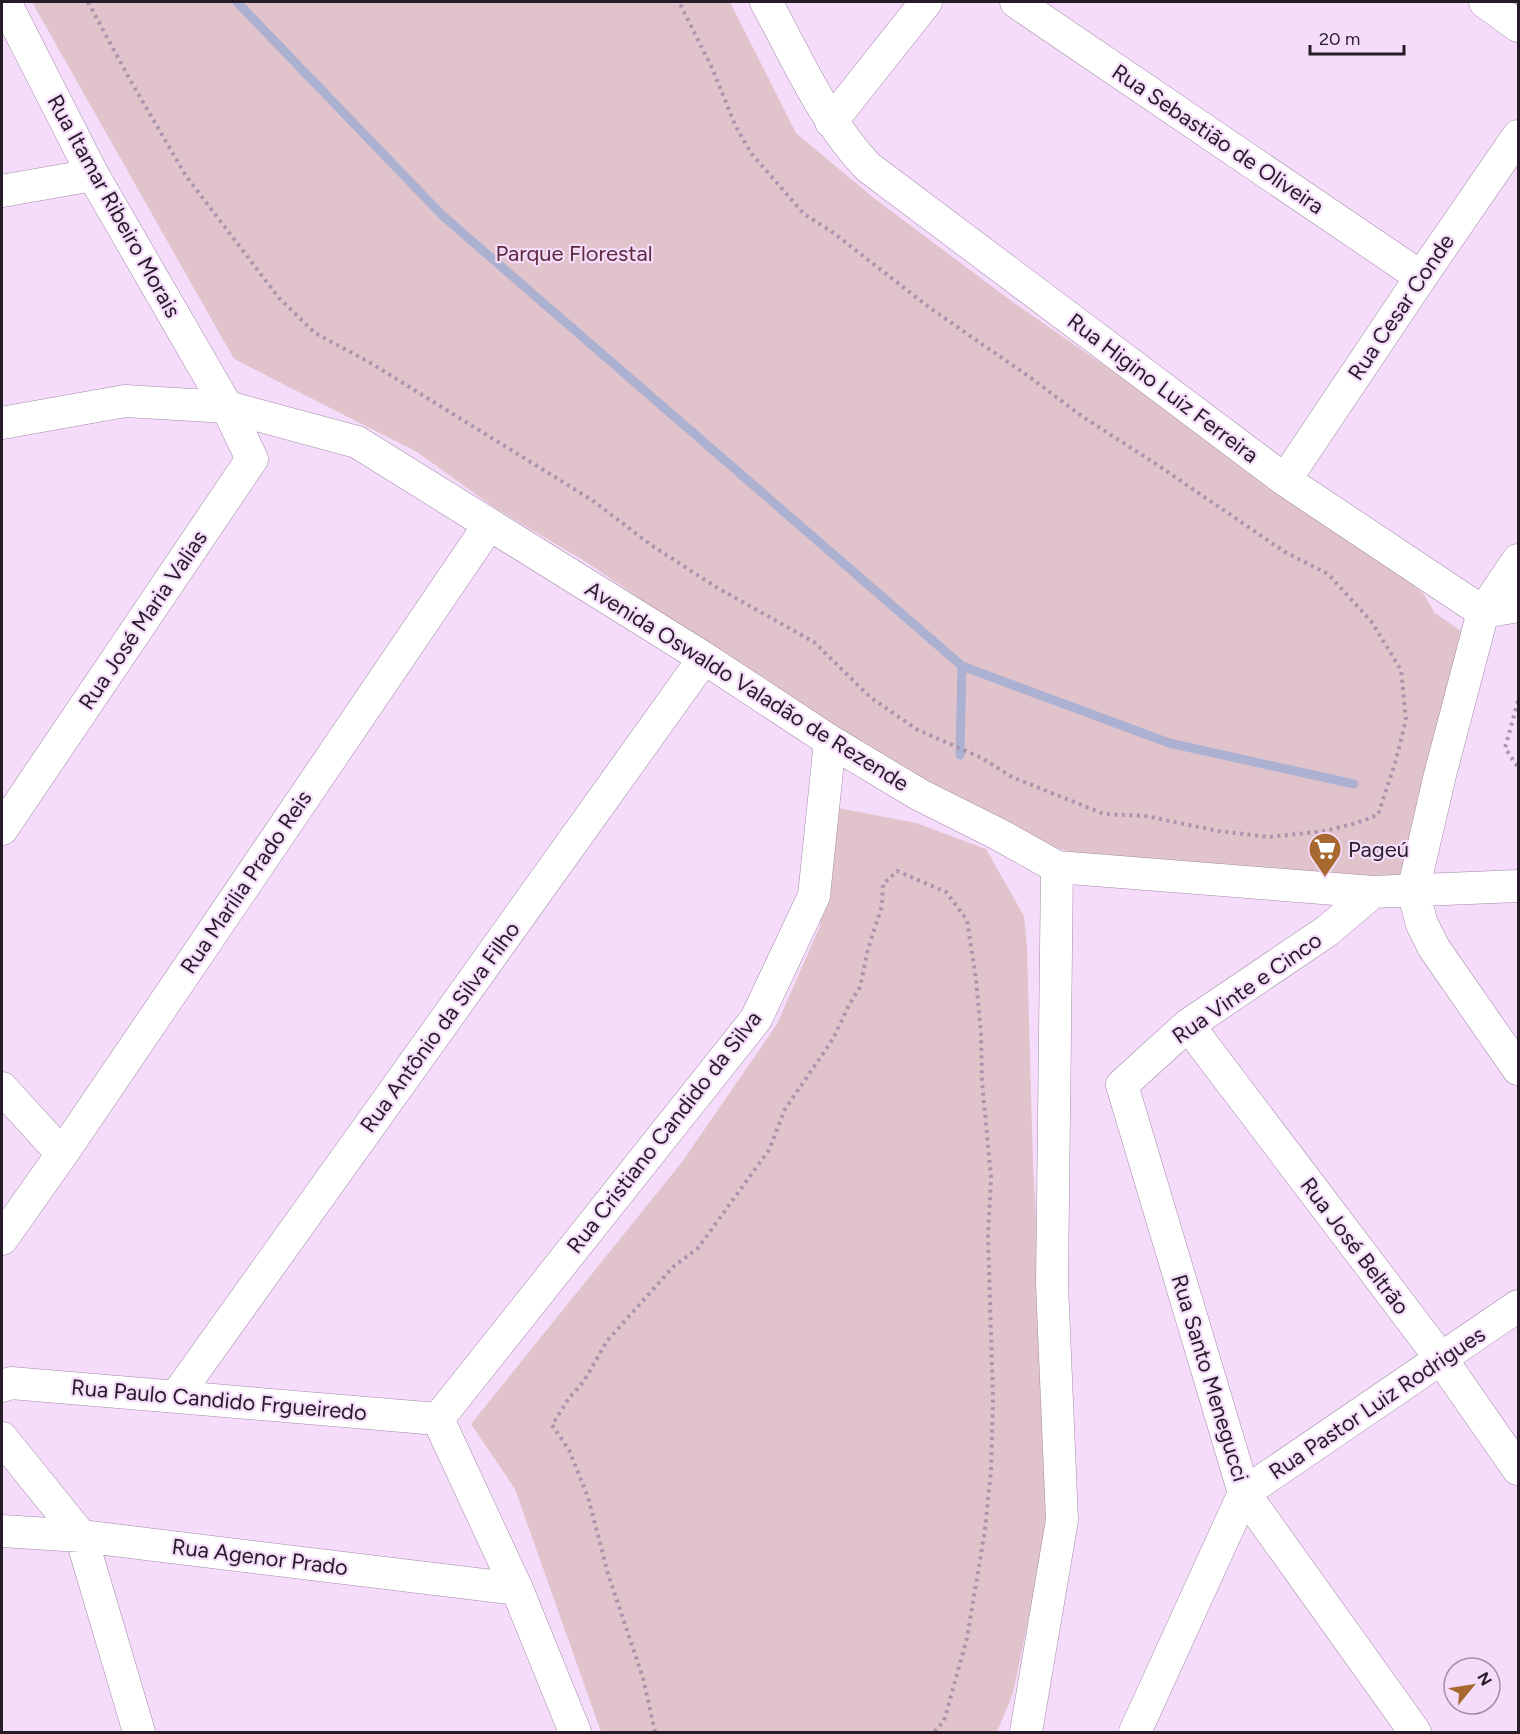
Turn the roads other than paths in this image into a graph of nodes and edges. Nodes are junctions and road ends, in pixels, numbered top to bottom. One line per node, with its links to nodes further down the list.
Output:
1 (5, 2): 9 (street, Rua Itamar Ribeiro Morais)
2 (766, 2): 7 (street, Rua Higino Luiz Ferreira)
3 (927, 2): 7 (street)
4 (1016, 2): 11 (street, Rua Sebastião de Oliveira)
5 (1485, 2): 6 (street)
6 (1518, 26)
7 (831, 122): 14 (street, Rua Higino Luiz Ferreira)
8 (1518, 136): 11 (street, Rua Cesar Conde)
9 (93, 175): 10 (street); 12 (street, Rua Itamar Ribeiro Morais)
10 (2, 191)
11 (1421, 277): 14 (street, Rua Cesar Conde)
12 (227, 407): 13 (street, Avenida Oswaldo Valadão de Rezende); 15 (street, Avenida Oswaldo Valadão de Rezende); 21 (street, Rua José Maria Valias)
13 (2, 423)
14 (1285, 480): 18 (street, Rua Higino Luiz Ferreira)
15 (489, 525): 19 (street, Avenida Oswaldo Valadão de Rezende); 30 (street, Rua Marilia Prado Reis)
16 (1518, 560): 18 (street)
17 (1518, 606): 18 (street)
18 (1483, 612): 24 (street)
19 (704, 658): 20 (street, Avenida Oswaldo Valadão de Rezende); 35 (street, Rua Antônio da Silva Filho)
20 (830, 741): 22 (street, Avenida Oswaldo Valadão de Rezende); 36 (street, Rua Cristiano Candido da Silva)
21 (2, 829)
22 (1058, 867): 25 (street, Avenida Oswaldo Valadão de Rezende); 45 (street)
23 (1518, 886): 24 (street, Avenida Oswaldo Valadão de Rezende)
24 (1413, 891): 25 (street, Avenida Oswaldo Valadão de Rezende); 27 (street)
25 (1373, 892): 26 (street, Rua Vinte e Cinco)
26 (1188, 1025): 28 (street, Rua Vinte e Cinco); 33 (street, Rua José Beltrão)
27 (1518, 1069)
28 (1122, 1085): 39 (street, Rua Santo Menegucci)
29 (2, 1088): 30 (street)
30 (62, 1154): 31 (street, Rua Marilia Prado Reis)
31 (2, 1239)
32 (1518, 1306): 33 (street, Rua Pastor Luiz Rodrigues)
33 (1442, 1360): 38 (street, Rua José Beltrão); 39 (street, Rua Pastor Luiz Rodrigues)
34 (2, 1386): 35 (street, Rua Paulo Candido Frgueiredo)
35 (177, 1395): 36 (street, Rua Paulo Candido Frgueiredo)
36 (438, 1419): 42 (street)
37 (2, 1438): 41 (street)
38 (1518, 1469)
39 (1244, 1493): 46 (street, Rua Pastor Luiz Rodrigues); 47 (street, Rua Santo Menegucci)
40 (2, 1530): 41 (street, Rua Agenor Prado)
41 (81, 1536): 42 (street, Rua Agenor Prado); 43 (street)
42 (517, 1589): 44 (street)
43 (140, 1732)
44 (572, 1732)
45 (1026, 1732)
46 (1134, 1732)
47 (1415, 1732)

